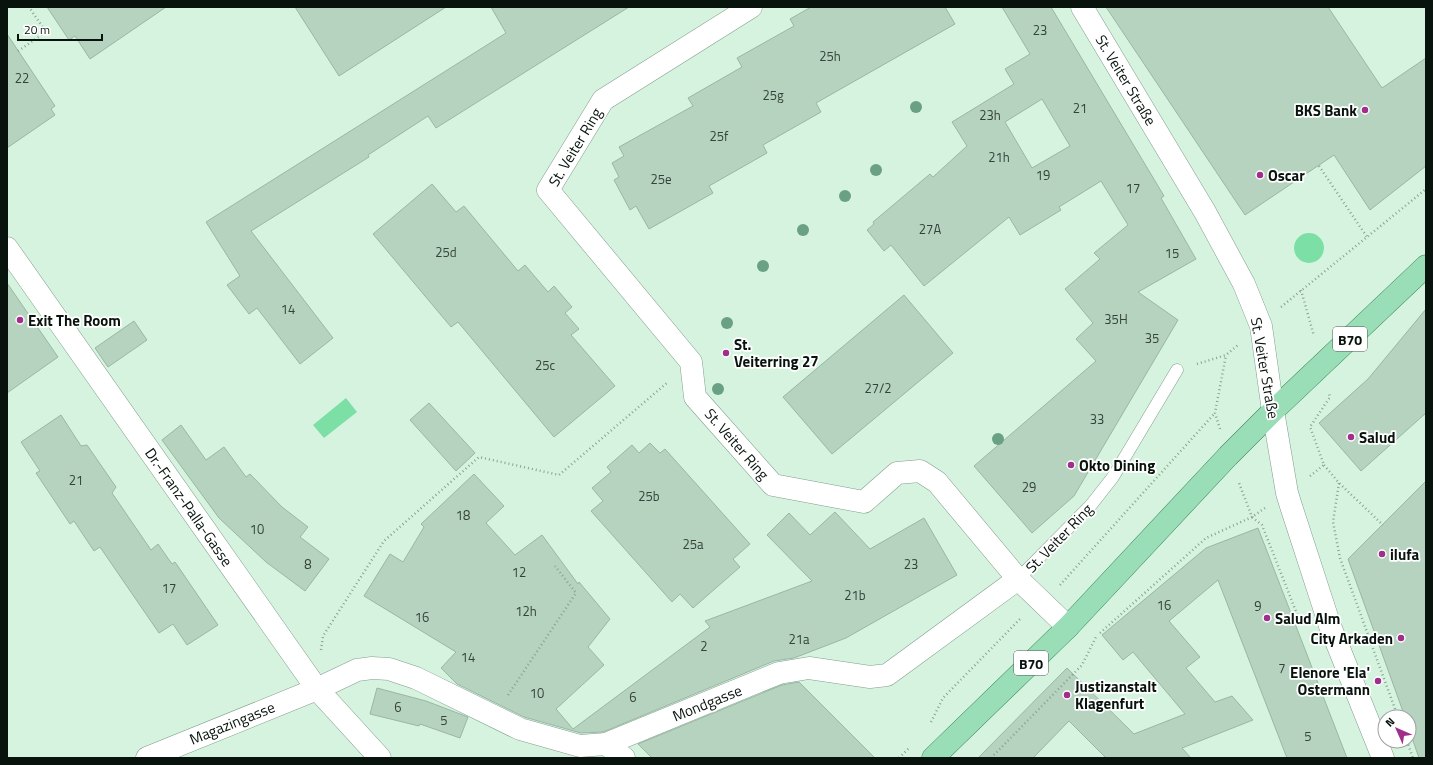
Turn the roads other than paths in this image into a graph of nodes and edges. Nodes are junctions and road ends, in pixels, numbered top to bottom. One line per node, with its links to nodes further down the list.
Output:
1 (751, 7): 7 (street, St. Veiter Ring)
2 (1082, 7): 6 (street, St. Veiter Straße)
3 (7, 248): 9 (street, Dr.-Franz-Palla-Gasse)
4 (1426, 266): 6 (main road, B70)
5 (1177, 370): 7 (lane, St. Veiter Ring)
6 (1273, 412): 8 (main road, B70); 15 (street, St. Veiter Straße)
7 (1018, 579): 8 (street); 10 (street, Mondgasse)
8 (1068, 627): 14 (main road, B70)
9 (317, 689): 10 (street, Mondgasse); 11 (street, Magazingasse); 12 (street, Dr.-Franz-Palla-Gasse)
10 (606, 744): 13 (street)
11 (147, 758)
12 (380, 758)
13 (624, 758)
14 (933, 758)
15 (1383, 758)

